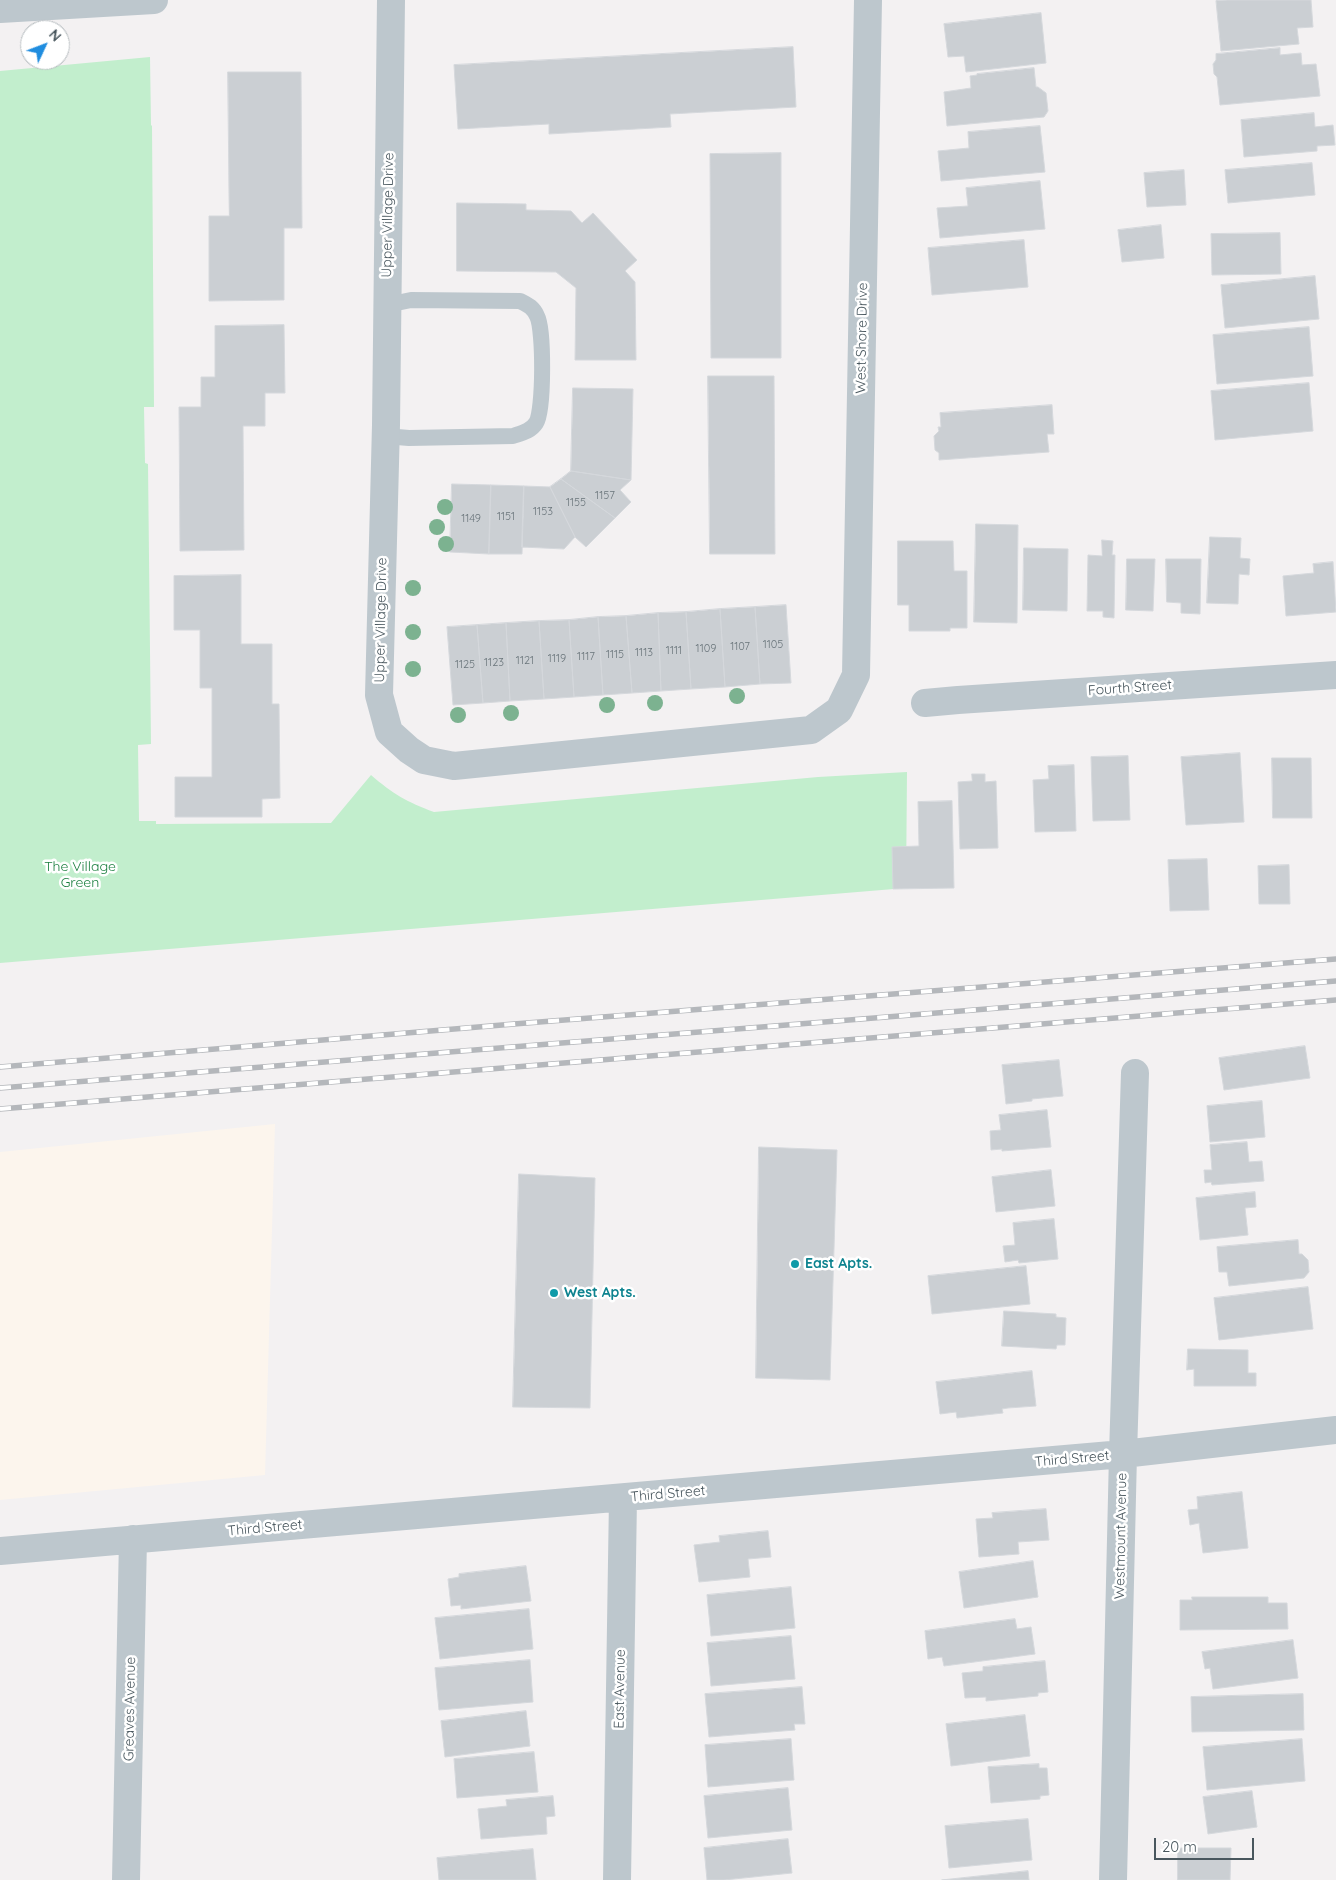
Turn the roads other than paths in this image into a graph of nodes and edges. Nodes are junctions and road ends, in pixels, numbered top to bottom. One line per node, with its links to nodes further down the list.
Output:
1 (154, 0): 4 (street)
2 (391, 0): 5 (street, Upper Village Drive)
3 (868, 0): 7 (street, West Shore Drive)
4 (0, 9)
5 (387, 305): 6 (street, Upper Village Drive); 6 (lane)
6 (385, 436): 7 (street, Upper Village Drive)
7 (856, 675)
8 (1336, 675): 9 (street, Fourth Street)
9 (924, 703)
10 (1135, 1073): 12 (street, Westmount Avenue)
11 (1336, 1430): 12 (street, Third Street)
12 (1123, 1454): 13 (street, Third Street); 18 (street, Westmount Avenue)
13 (623, 1498): 14 (street, Third Street); 17 (street, East Avenue)
14 (133, 1539): 15 (street, Third Street); 16 (street, Greaves Avenue)
15 (0, 1551)
16 (126, 1880)
17 (617, 1880)
18 (1113, 1880)

